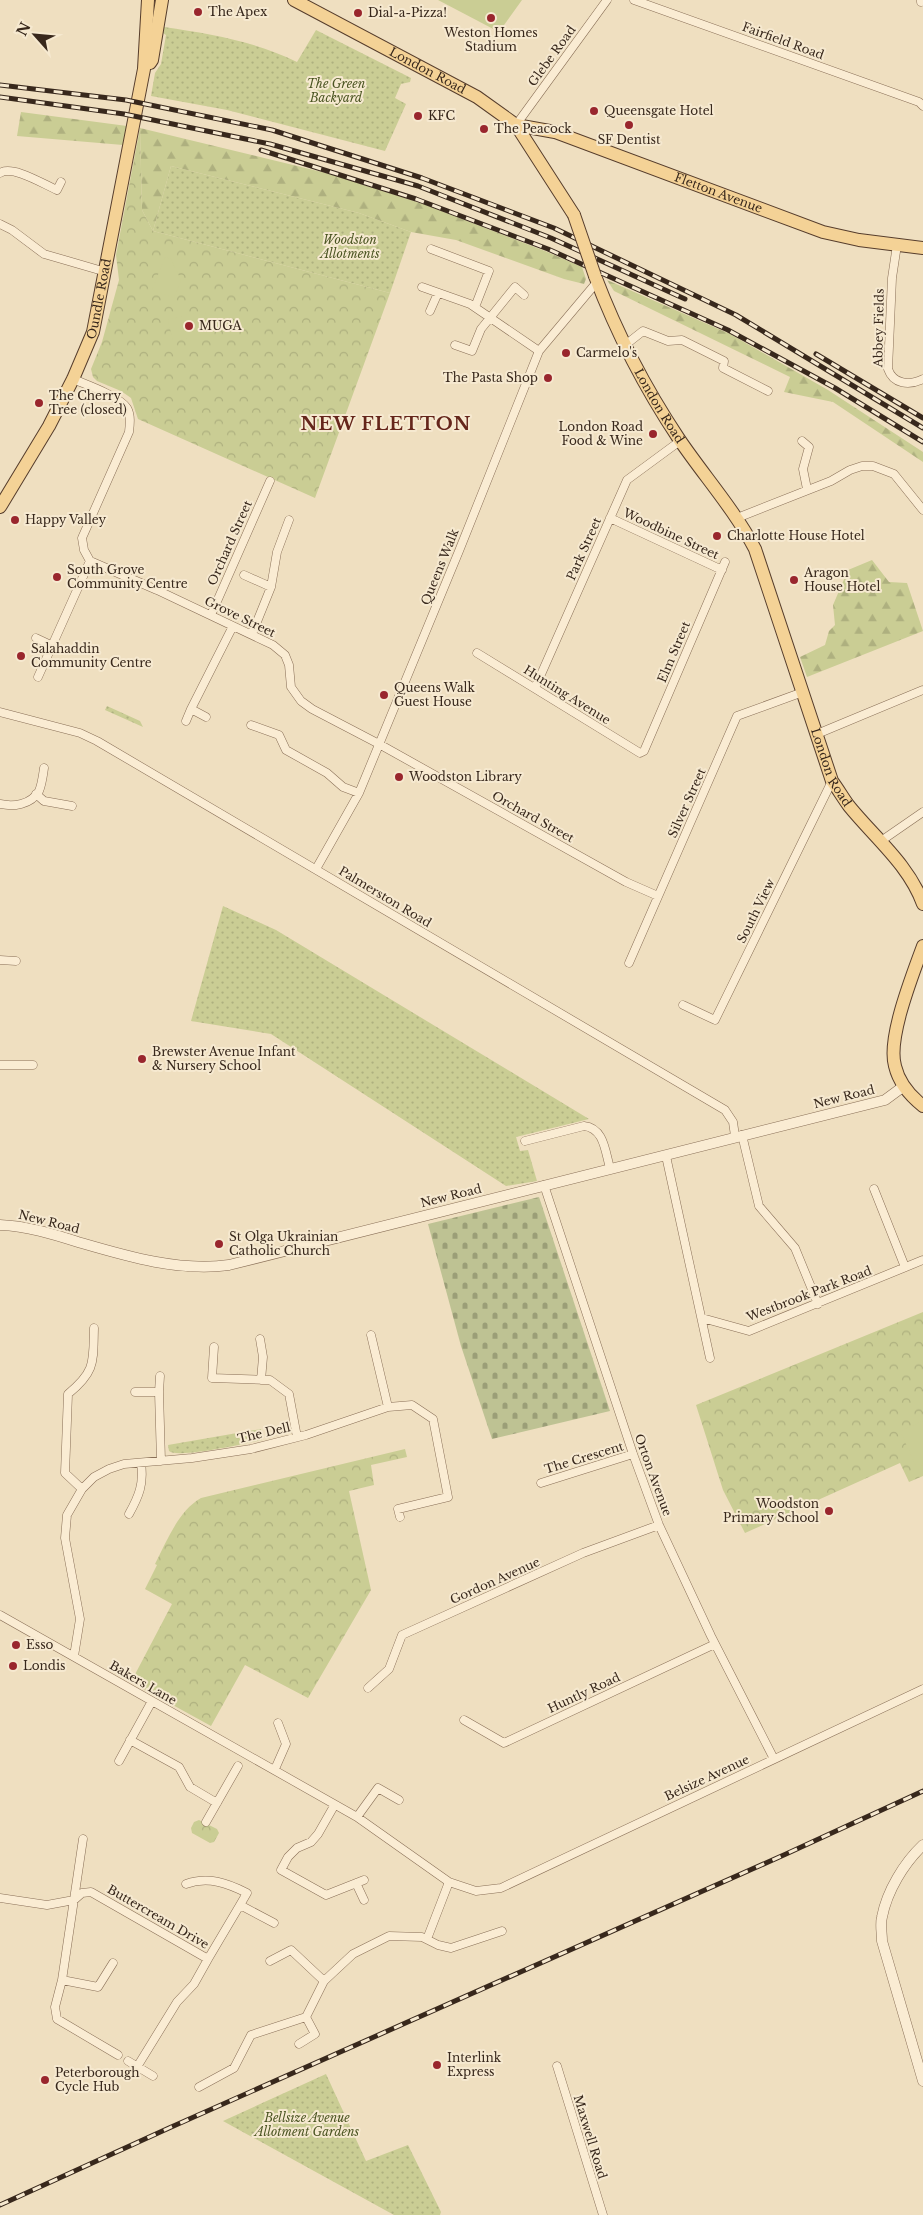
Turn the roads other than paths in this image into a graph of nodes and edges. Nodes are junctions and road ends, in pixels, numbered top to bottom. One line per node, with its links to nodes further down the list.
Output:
1 (148, 0): 7 (main road, Oundle Road)
2 (155, 0): 7 (main road, Oundle Road)
3 (162, 0): 8 (main road, Oundle Road)
4 (294, 0): 10 (main road, London Road)
5 (607, 0): 10 (street, Glebe Road)
6 (634, 0): 9 (street, Fairfield Road)
7 (146, 39): 8 (main road, Oundle Road)
8 (144, 69): 17 (main road, Oundle Road)
9 (923, 106)
10 (516, 125): 14 (main road, Fletton Avenue); 18 (main road, London Road, bridge)
11 (0, 173): 12 (street)
12 (61, 182)
13 (0, 224): 17 (street)
14 (897, 245): 15 (main road, Fletton Avenue); 29 (street, Abbey Fields)
15 (923, 248)
16 (432, 249): 22 (street)
17 (106, 272): 28 (main road, Oundle Road)
18 (596, 279): 26 (main road, London Road); 27 (street, Queens Walk)
19 (422, 287): 20 (street)
20 (438, 293): 22 (street); 23 (street)
21 (524, 295): 24 (street)
22 (475, 307): 24 (street)
23 (430, 312)
24 (491, 317): 25 (street); 27 (street)
25 (455, 345)
26 (624, 346): 30 (street); 31 (main road, London Road)
27 (539, 351): 61 (street, Queens Walk)
28 (73, 379): 35 (main road, Oundle Road); 40 (street)
29 (923, 379)
30 (768, 391)
31 (680, 441): 37 (street, Park Street); 38 (main road, London Road)
32 (818, 446): 34 (street)
33 (270, 481): 44 (street, Orchard Street)
34 (807, 490): 36 (street); 38 (street)
35 (0, 507)
36 (923, 510)
37 (610, 518): 41 (street, Woodbine Street); 52 (street, Park Street)
38 (738, 518): 54 (main road, London Road)
39 (289, 520): 43 (street)
40 (90, 561): 44 (street, Grove Street); 48 (street)
41 (724, 566): 62 (street, Elm Street)
42 (244, 575): 43 (street)
43 (271, 587): 46 (street)
44 (210, 615): 45 (street, Grove Street)
45 (233, 626): 46 (street, Grove Street); 55 (street)
46 (252, 634): 50 (street, Grove Street)
47 (36, 638): 48 (street)
48 (53, 646): 51 (street)
49 (477, 653): 52 (street, Hunting Avenue)
50 (289, 665): 61 (street, Orchard Street)
51 (38, 677)
52 (535, 688): 62 (street, Hunting Avenue)
53 (923, 690): 60 (street)
54 (803, 692): 60 (main road, London Road); 72 (street, Silver Street)
55 (191, 709): 57 (street); 58 (street)
56 (0, 712): 71 (street, Palmerston Road)
57 (206, 717)
58 (186, 721)
59 (251, 725): 65 (street)
60 (817, 734): 64 (main road, London Road)
61 (379, 744): 65 (street, Queens Walk); 72 (street, Orchard Street)
62 (644, 751)
63 (44, 768): 66 (street)
64 (832, 781): 70 (main road, London Road); 78 (street, South View)
65 (359, 793): 71 (street, Queens Walk)
66 (36, 794): 67 (street); 68 (street)
67 (0, 804)
68 (72, 806)
69 (923, 812): 70 (street)
70 (881, 841): 73 (main road, London Road)
71 (316, 869): 83 (street, Palmerston Road)
72 (658, 896): 77 (street, Silver Street)
73 (923, 904)
74 (923, 946): 81 (main road)
75 (0, 960): 76 (street)
76 (16, 961)
77 (629, 963)
78 (683, 1005)
79 (0, 1065): 80 (street)
80 (33, 1065)
81 (904, 1086): 82 (main road); 83 (street, New Road)
82 (923, 1106)
83 (739, 1135): 85 (street, New Road); 92 (street, Palmerston Road)
84 (525, 1141): 86 (street)
85 (666, 1156): 86 (street, New Road); 93 (street)
86 (610, 1168): 87 (street, New Road)
87 (544, 1185): 89 (street, New Road); 105 (street, Orton Avenue)
88 (874, 1189): 91 (street)
89 (0, 1225)
90 (923, 1260): 91 (street, Westbrook Park Road)
91 (906, 1267): 92 (street, Westbrook Park Road)
92 (818, 1304): 93 (street, Westbrook Park Road)
93 (702, 1318): 98 (street)
94 (94, 1328): 109 (street)
95 (371, 1335): 103 (street)
96 (260, 1339): 100 (street)
97 (214, 1347): 100 (street)
98 (710, 1358)
99 (160, 1376): 102 (street)
100 (260, 1380): 104 (street)
101 (135, 1392): 102 (street)
102 (159, 1392): 106 (street)
103 (388, 1407): 104 (street, The Dell); 111 (street, The Dell)
104 (297, 1437): 106 (street, The Dell)
105 (633, 1454): 108 (street, The Crescent); 112 (street, Orton Avenue)
106 (161, 1461): 107 (street, The Dell)
107 (141, 1463): 109 (street, The Dell); 110 (street)
108 (541, 1483)
109 (82, 1489): 115 (street, The Dell)
110 (129, 1514)
111 (400, 1517)
112 (659, 1525): 114 (street, Orton Avenue); 116 (street, Gordon Avenue)
113 (0, 1615): 115 (street, Bakers Lane)
114 (715, 1644): 119 (street, Huntly Road); 122 (street, Orton Avenue)
115 (74, 1656): 118 (street, Bakers Lane)
116 (368, 1688)
117 (923, 1689): 122 (street, Belsize Avenue)
118 (152, 1701): 121 (street); 125 (street, Bakers Lane)
119 (464, 1720)
120 (278, 1723): 125 (street)
121 (130, 1740): 123 (street); 127 (street)
122 (774, 1759): 139 (street, Belsize Avenue)
123 (119, 1761)
124 (238, 1766): 127 (street)
125 (275, 1769): 128 (street, Bakers Lane)
126 (399, 1800): 129 (street)
127 (217, 1803): 130 (street)
128 (334, 1806): 129 (street, Bakers Lane); 134 (street)
129 (357, 1817): 136 (street, Bakers Lane)
130 (206, 1822)
131 (83, 1839): 141 (street)
132 (923, 1845): 159 (street)
133 (272, 1866): 134 (street)
134 (281, 1870): 137 (street)
135 (364, 1880): 137 (street)
136 (449, 1882): 139 (street, Bakers Lane); 146 (street)
137 (356, 1883): 142 (street)
138 (186, 1884): 143 (street)
139 (501, 1888)
140 (0, 1898): 141 (street, Buttercream Drive)
141 (74, 1900): 147 (street, Buttercream Drive); 150 (street)
142 (364, 1900)
143 (240, 1905): 144 (street); 147 (street)
144 (274, 1923)
145 (502, 1931): 146 (street)
146 (427, 1939): 151 (street)
147 (208, 1959): 157 (street, Buttercream Drive)
148 (270, 1961): 151 (street)
149 (113, 1963): 150 (street)
150 (62, 1980): 154 (street)
151 (324, 1981): 152 (street)
152 (306, 2017): 153 (street); 160 (street)
153 (299, 2044)
154 (118, 2055)
155 (128, 2061): 157 (street)
156 (556, 2066): 161 (street, Maxwell Road)
157 (137, 2067): 158 (street)
158 (153, 2076)
159 (923, 2081)
160 (200, 2087)
161 (603, 2215)

